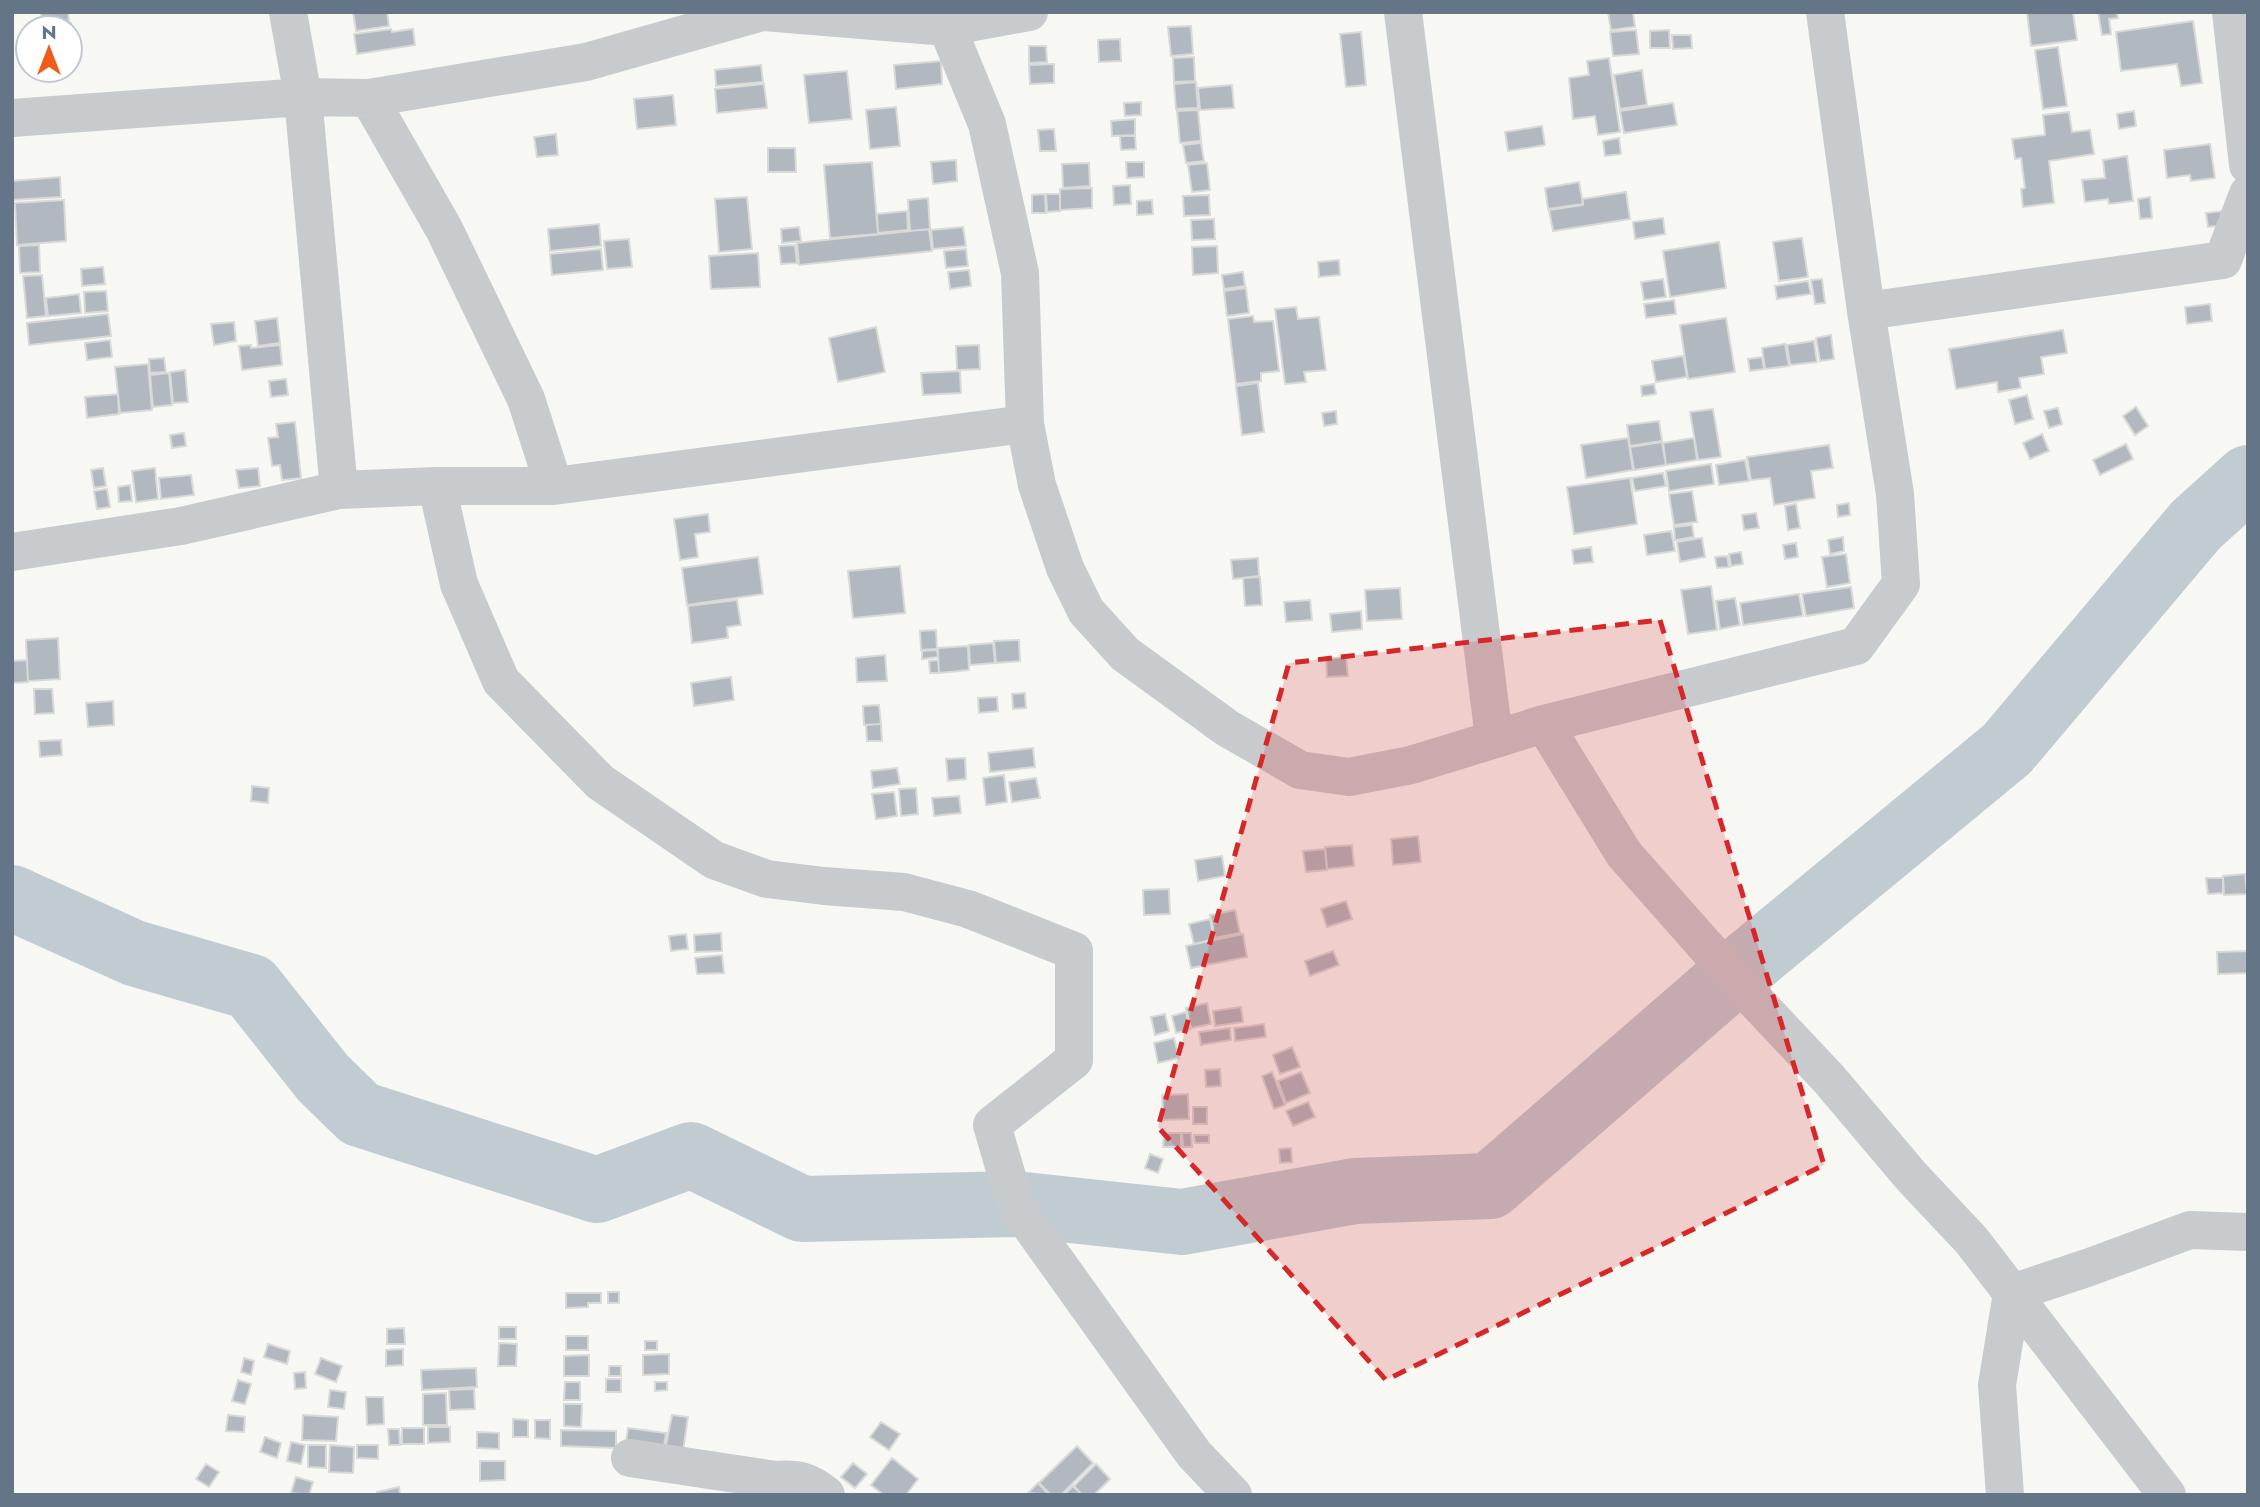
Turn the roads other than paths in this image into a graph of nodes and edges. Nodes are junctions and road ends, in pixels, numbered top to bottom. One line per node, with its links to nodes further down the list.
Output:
1 (288, 12): 8 (street)
2 (763, 12): 7 (street); 9 (street)
3 (1029, 12): 7 (street)
4 (1403, 12): 21 (street)
5 (1825, 12): 14 (street)
6 (2231, 12): 11 (street)
7 (940, 20): 15 (street)
8 (303, 97): 9 (street); 10 (street); 18 (street)
9 (369, 98): 17 (street)
10 (12, 118)
11 (2248, 165)
12 (2248, 194): 13 (street)
13 (2235, 258): 14 (street)
14 (1866, 312): 20 (street)
15 (1024, 424): 17 (street); 21 (street)
16 (437, 486): 17 (street); 18 (street); 27 (street)
17 (554, 486)
18 (340, 490): 19 (street)
19 (12, 552)
20 (1544, 724): 21 (street); 23 (street)
21 (1494, 738)
22 (2248, 1232): 23 (street)
23 (2012, 1293): 28 (street); 29 (street)
24 (629, 1458): 25 (street)
25 (770, 1487): 26 (street)
26 (826, 1495)
27 (1233, 1495)
28 (2006, 1495)
29 (2167, 1495)

